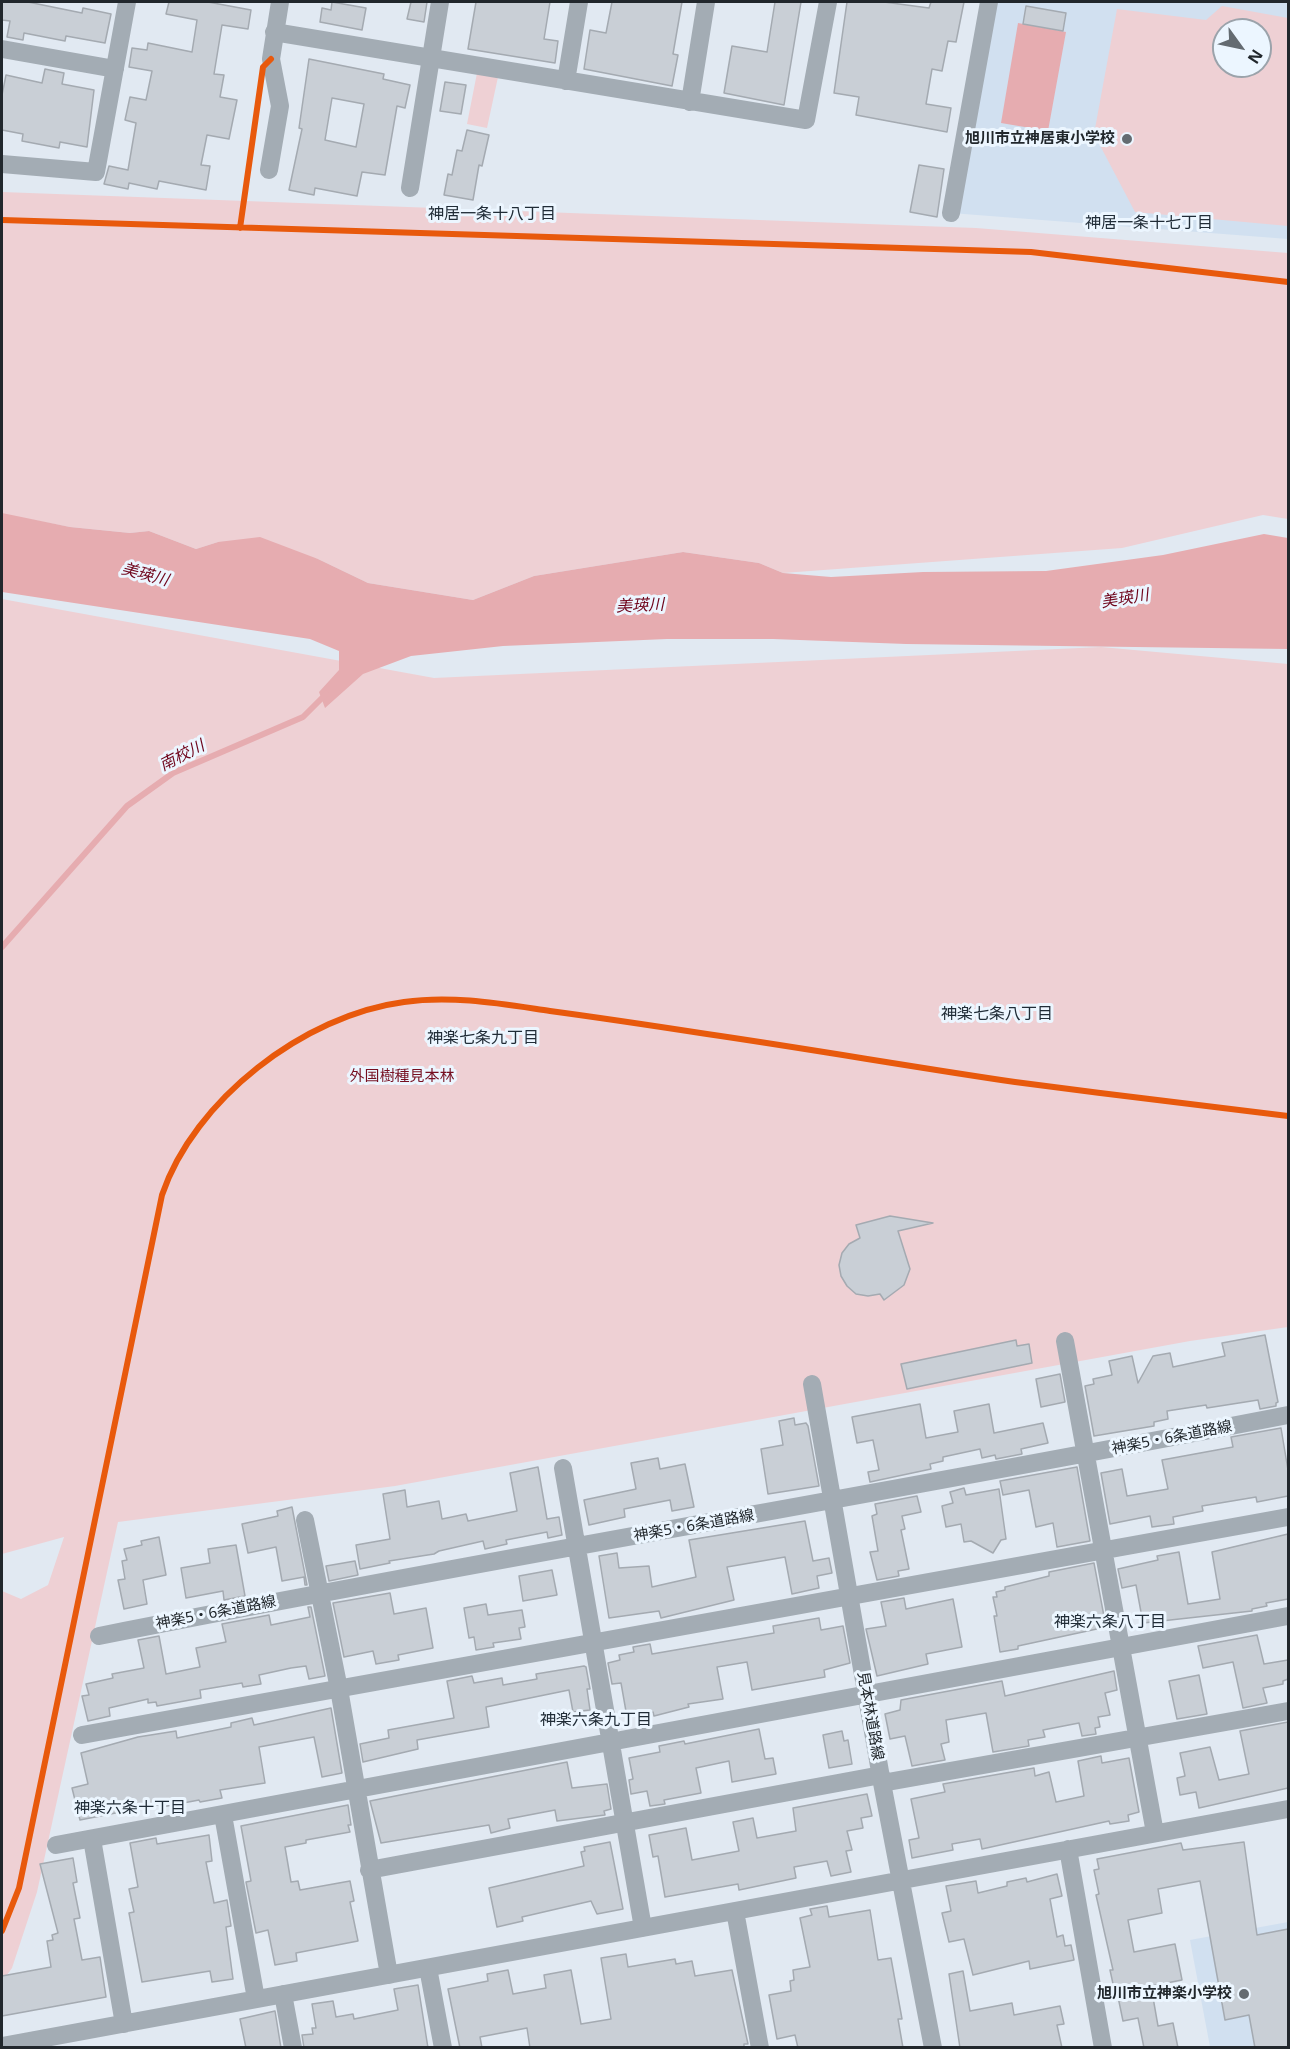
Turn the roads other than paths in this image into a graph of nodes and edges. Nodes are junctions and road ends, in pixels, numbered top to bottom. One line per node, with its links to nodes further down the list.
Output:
1 (127, 2): 11 (street)
2 (279, 2): 8 (street)
3 (440, 2): 10 (street)
4 (579, 2): 12 (street)
5 (706, 2): 13 (street)
6 (828, 2): 13 (street)
7 (989, 2): 17 (street)
8 (274, 32): 10 (street); 15 (street)
9 (2, 49): 11 (street)
10 (432, 58): 12 (street); 16 (street)
11 (115, 69): 14 (street)
12 (566, 81): 13 (street)
13 (690, 102)
14 (2, 164)
15 (269, 170)
16 (410, 188)
17 (951, 213)
18 (1065, 1341): 21 (street)
19 (812, 1384): 23 (street, 見本林道路線)
20 (1288, 1415): 21 (street, 神楽5・6条道路線)
21 (1086, 1455): 23 (street, 神楽5・6条道路線); 27 (street)
22 (563, 1468): 26 (street)
23 (832, 1502): 26 (street, 神楽5・6条道路線); 29 (street, 見本林道路線)
24 (1288, 1517): 27 (street)
25 (305, 1520): 28 (street)
26 (577, 1547): 28 (street, 神楽5・6条道路線); 32 (street)
27 (1104, 1550): 29 (street); 33 (street)
28 (319, 1593): 31 (street, 神楽5・6条道路線); 34 (street)
29 (849, 1596): 32 (street); 35 (street, 見本林道路線)
30 (1288, 1616): 33 (street)
31 (99, 1636)
32 (592, 1643): 34 (street); 39 (street)
33 (1121, 1647): 35 (street); 38 (street)
34 (339, 1689): 37 (street); 41 (street)
35 (867, 1695): 39 (street); 40 (street, 見本林道路線)
36 (1288, 1711): 38 (street)
37 (82, 1735)
38 (1138, 1738): 40 (street); 45 (street)
39 (611, 1742): 41 (street); 44 (street)
40 (882, 1779): 44 (street); 50 (street, 見本林道路線)
41 (355, 1790): 43 (street); 49 (street)
42 (1288, 1809): 45 (street)
43 (223, 1815): 46 (street); 56 (street)
44 (623, 1822): 49 (street); 52 (street)
45 (1155, 1833): 48 (street)
46 (92, 1839): 47 (street); 57 (street)
47 (56, 1845)
48 (1068, 1849): 50 (street); 63 (street)
49 (369, 1870): 54 (street)
50 (902, 1880): 51 (street); 62 (street, 見本林道路線)
51 (735, 1911): 52 (street); 61 (street)
52 (643, 1928): 53 (street)
53 (428, 1968): 54 (street); 60 (street)
54 (389, 1975): 55 (street)
55 (283, 1994): 56 (street); 59 (street)
56 (256, 1999): 57 (street)
57 (124, 2024): 58 (street)
58 (2, 2046)
59 (293, 2048)
60 (443, 2048)
61 (760, 2048)
62 (933, 2048)
63 (1103, 2048)

